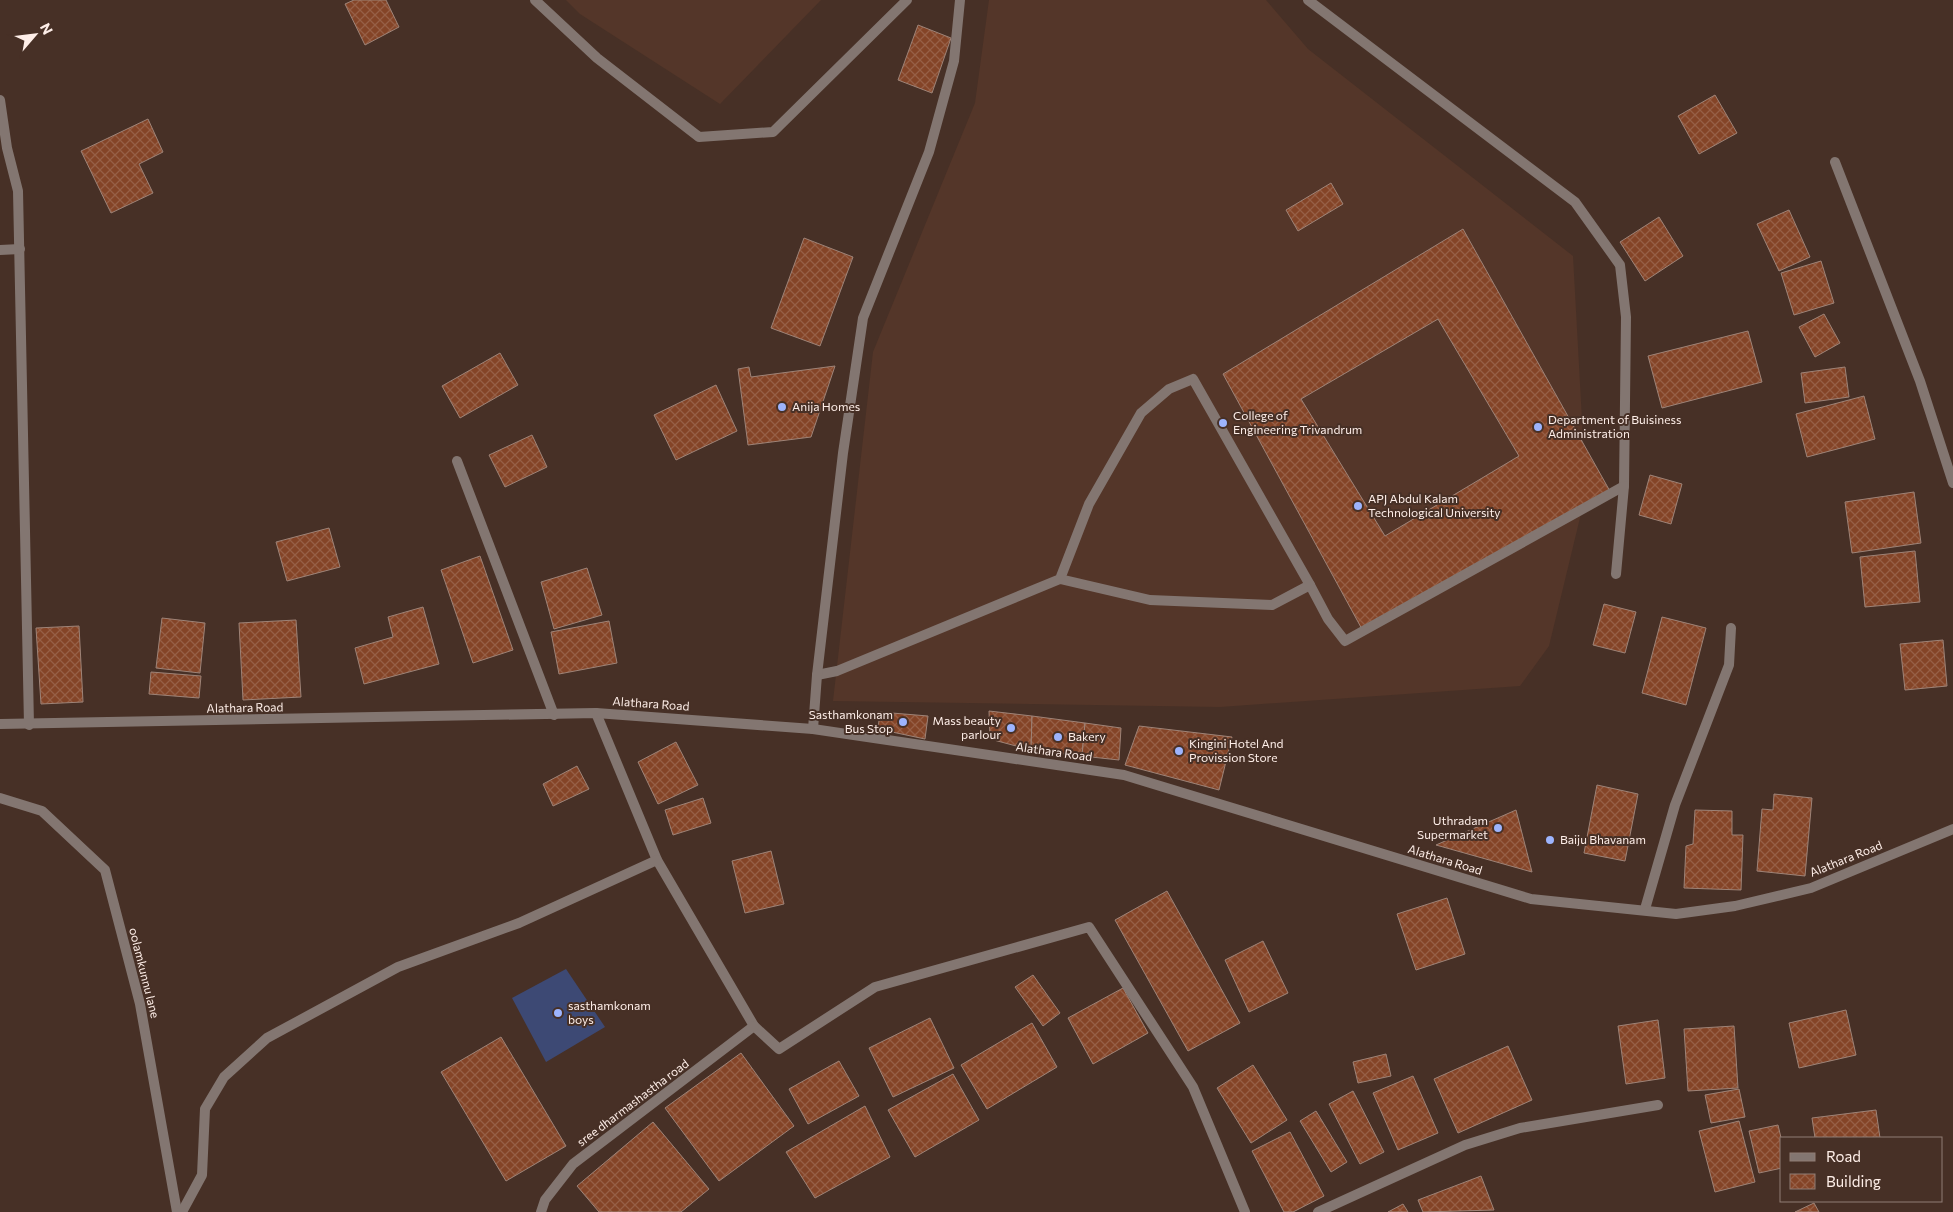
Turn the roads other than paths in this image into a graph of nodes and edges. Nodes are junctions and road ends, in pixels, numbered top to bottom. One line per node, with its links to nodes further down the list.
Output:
1 (535, 0): 2 (street)
2 (907, 0)
3 (960, 0): 16 (street)
4 (1308, 0): 11 (street)
5 (0, 100): 7 (street)
6 (1835, 162): 10 (street)
7 (20, 248): 8 (street); 20 (street)
8 (0, 250)
9 (457, 461): 18 (street)
10 (1953, 483)
11 (1624, 486): 12 (street); 14 (street)
12 (1616, 574)
13 (1060, 579): 14 (street); 14 (street); 16 (street)
14 (1310, 585)
15 (1730, 628): 25 (street)
16 (817, 675): 21 (street)
17 (596, 713): 18 (street, Alathara Road); 21 (street, Alathara Road); 24 (street)
18 (554, 715): 20 (street, Alathara Road)
19 (0, 724): 20 (street, Alathara Road)
20 (29, 725)
21 (813, 729): 25 (street, Alathara Road)
22 (0, 798): 28 (street, oolamkunnu lane)
23 (1953, 829): 25 (street, Alathara Road)
24 (656, 860): 26 (street); 29 (street)
25 (1645, 909)
26 (754, 1026): 30 (street, sree dharmashastha road); 31 (street)
27 (1658, 1105): 32 (street)
28 (177, 1212)
29 (182, 1212)
30 (541, 1212)
31 (1246, 1212)
32 (1318, 1212)

